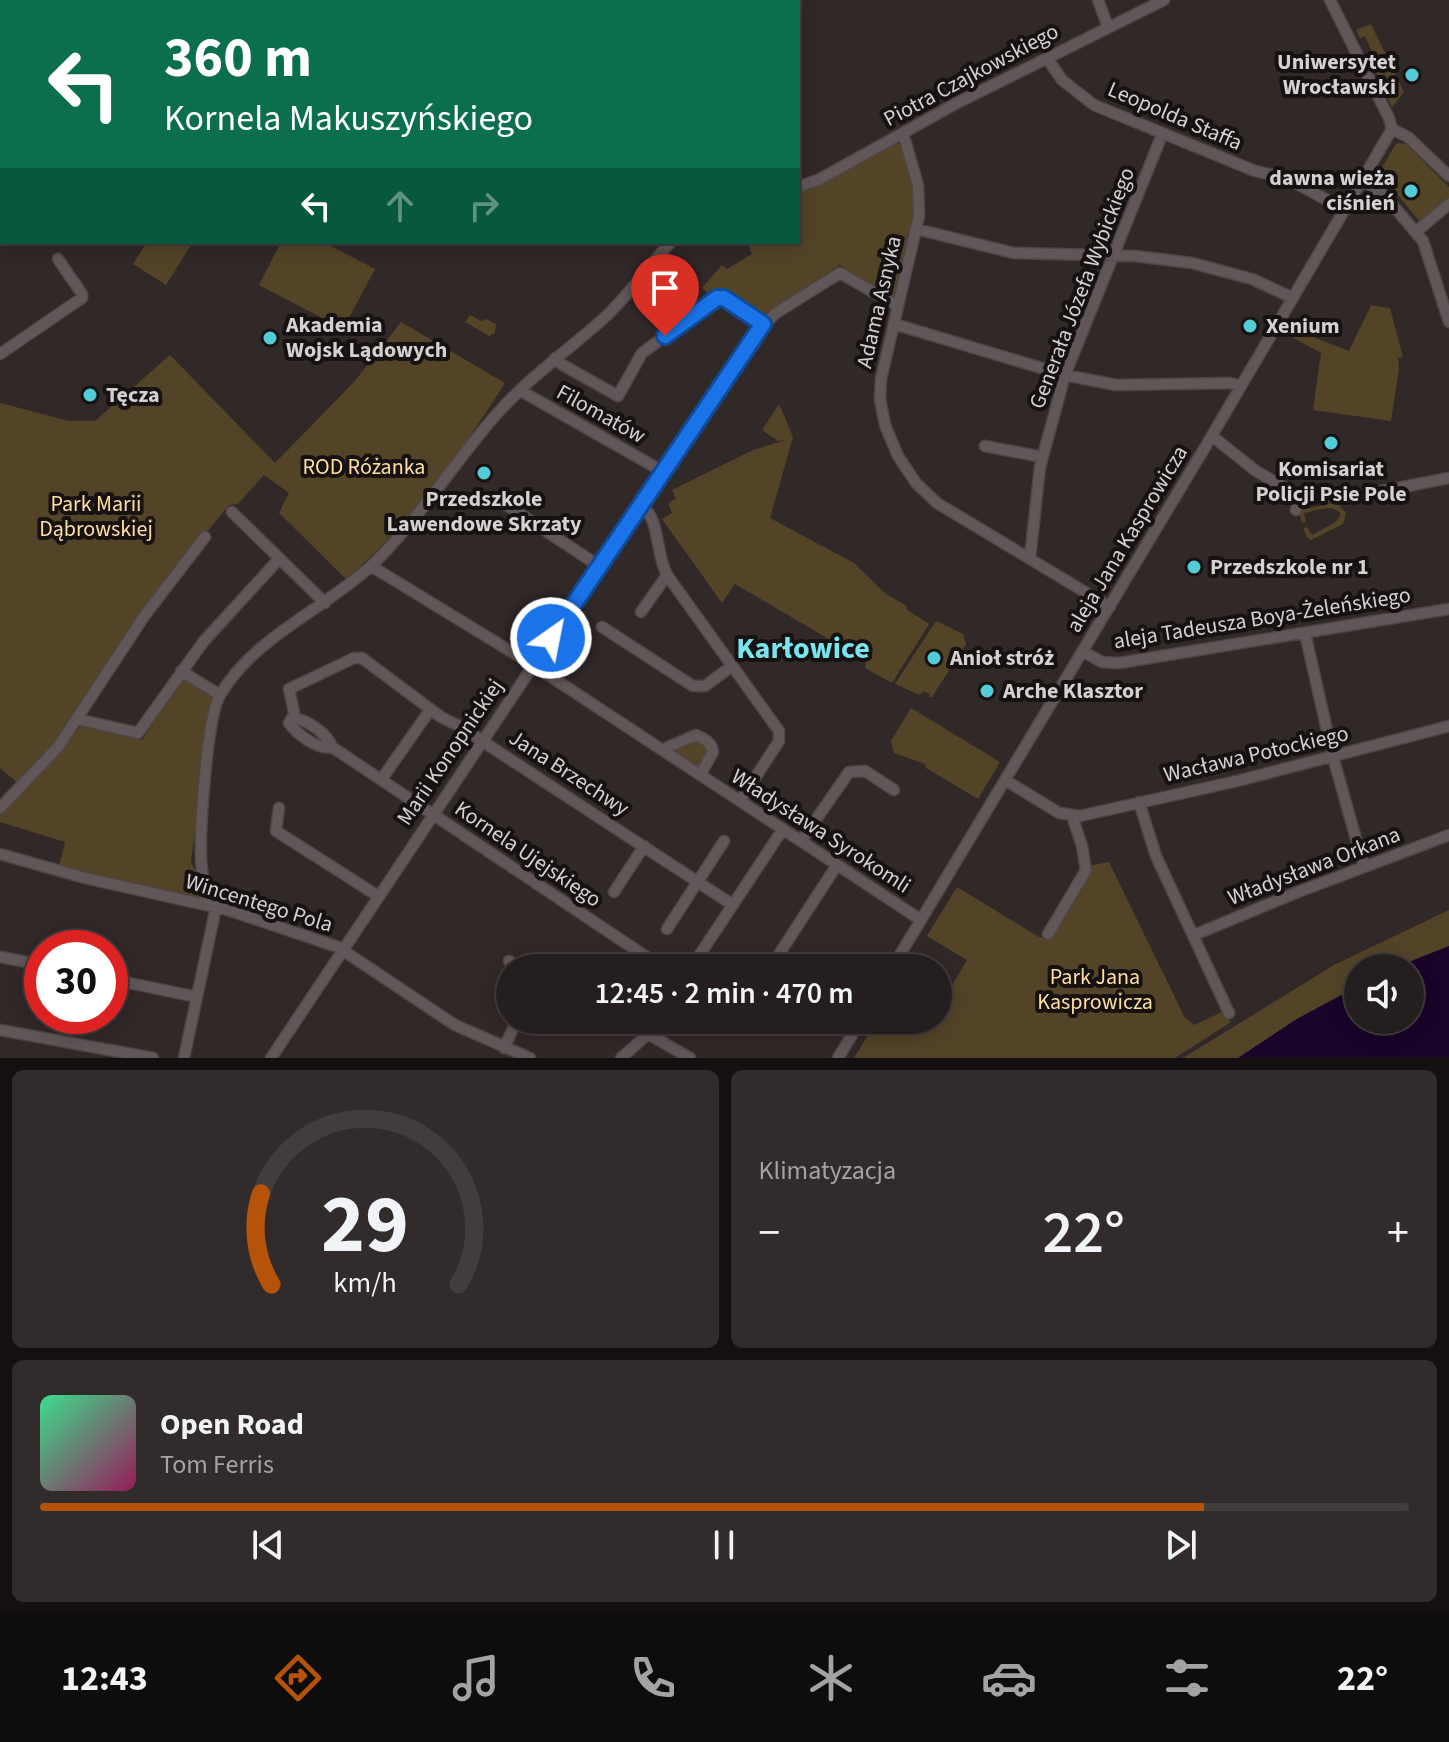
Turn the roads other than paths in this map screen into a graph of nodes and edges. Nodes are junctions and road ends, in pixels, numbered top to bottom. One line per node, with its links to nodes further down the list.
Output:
1 (1098, 0): 4 (street)
2 (1164, 0): 4 (street, Piotra Czajkowskiego)
3 (1330, 0): 6 (street)
4 (1108, 27): 5 (street, Piotra Czajkowskiego)
5 (1047, 58): 7 (street, Piotra Czajkowskiego); 8 (street, Leopolda Staffa)
6 (1392, 129): 9 (street); 11 (street, aleja Jana Kasprowicza)
7 (903, 133): 12 (street, Piotra Czajkowskiego); 15 (street, Adama Asnyka)
8 (1162, 135): 14 (street, Leopolda Staffa); 18 (street, Generała Józefa Wybickiego)
9 (1445, 164): 10 (street)
10 (1449, 176)
11 (1363, 180): 14 (street, aleja Jana Kasprowicza); 16 (street)
12 (800, 186)
13 (1449, 204): 16 (street)
14 (1345, 210): 20 (street, aleja Jana Kasprowicza)
15 (916, 229): 18 (street); 21 (street, Adama Asnyka)
16 (1416, 232): 22 (street)
17 (669, 244): 26 (street)
18 (1112, 256): 20 (street); 27 (street, Generała Józefa Wybickiego)
19 (58, 259): 25 (street)
20 (1293, 298): 28 (street, aleja Jana Kasprowicza)
21 (898, 306): 23 (street, Marii Konopnickiej); 24 (street, Adama Asnyka)
22 (1449, 322)
23 (763, 324): 26 (street); 33 (street, Marii Konopnickiej)
24 (894, 324): 27 (street); 41 (street, Adama Asnyka)
25 (0, 354)
26 (555, 358): 29 (street)
27 (1065, 375): 28 (street); 32 (street, Generała Józefa Wybickiego)
28 (1241, 386): 30 (street, aleja Jana Kasprowicza)
29 (521, 391): 33 (street, Filomatów); 43 (street)
30 (1212, 436): 35 (street); 47 (street, aleja Jana Kasprowicza)
31 (985, 446): 32 (street)
32 (1042, 457): 41 (street, Generała Józefa Wybickiego)
33 (662, 471): 37 (street, Marii Konopnickiej)
34 (1449, 478): 35 (street)
35 (1299, 496): 38 (street)
36 (505, 504): 44 (street)
37 (640, 504): 44 (street, Marii Konopnickiej); 45 (street)
38 (1296, 510)
39 (232, 512): 42 (street)
40 (205, 537): 59 (street)
41 (1030, 558): 47 (street, Adama Asnyka)
42 (279, 559): 46 (street); 55 (street)
43 (371, 566): 46 (street); 53 (street, Władysława Syrokomli)
44 (599, 566): 53 (street, Marii Konopnickiej)
45 (667, 575): 49 (street); 54 (street)
46 (325, 603): 56 (street)
47 (1110, 607): 52 (street, aleja Jana Kasprowicza)
48 (1449, 609): 51 (street, aleja Tadeusza Boya-Żeleńskiego)
49 (641, 612)
50 (602, 627): 54 (street)
51 (1301, 630): 52 (street, aleja Tadeusza Boya-Żeleńskiego); 63 (street)
52 (1082, 651): 66 (street, aleja Jana Kasprowicza)
53 (533, 665): 61 (street, Marii Konopnickiej); 62 (street, Władysława Syrokomli)
54 (732, 666): 68 (street)
55 (181, 671): 56 (street); 59 (street)
56 (220, 695): 86 (street)
57 (430, 710): 58 (street, Jana Brzechwy); 61 (street, Jana Brzechwy); 65 (street)
58 (295, 717): 65 (street, Kornela Ujejskiego)
59 (77, 719): 70 (street)
60 (1449, 726): 63 (street, Wacława Potockiego)
61 (482, 741): 72 (street, Marii Konopnickiej); 78 (street, Jana Brzechwy)
62 (664, 751): 64 (street, Władysława Syrokomli); 64 (street, Władysława Syrokomli)
63 (1333, 757): 69 (street, Wacława Potockiego); 81 (street)
64 (700, 775): 68 (street, Władysława Syrokomli)
65 (381, 780): 72 (street, Kornela Ujejskiego)
66 (1005, 780): 73 (street); 87 (street, aleja Jana Kasprowicza)
67 (894, 790): 77 (street)
68 (740, 801): 74 (street, Władysława Syrokomli)
69 (1139, 802): 73 (street, Wacława Potockiego); 90 (street)
70 (0, 808)
71 (279, 808): 84 (street)
72 (433, 814): 84 (street, Marii Konopnickiej); 92 (street, Kornela Ujejskiego)
73 (1072, 816): 89 (street)
74 (783, 829): 77 (street, Władysława Syrokomli); 85 (street)
75 (1449, 835): 81 (street, Władysława Orkana)
76 (724, 841): 82 (street)
77 (801, 841): 80 (street, Władysława Syrokomli)
78 (644, 846): 82 (street, Jana Brzechwy); 83 (street)
79 (0, 854): 86 (street, Wincentego Pola)
80 (837, 865): 87 (street, Władysława Syrokomli); 94 (street)
81 (1364, 867): 90 (street, Władysława Orkana)
82 (697, 882): 85 (street, Jana Brzechwy); 88 (street)
83 (614, 892)
84 (378, 896): 91 (street, Marii Konopnickiej)
85 (733, 905): 93 (street)
86 (211, 906): 91 (street, Wincentego Pola); 99 (street)
87 (921, 920): 95 (street, aleja Jana Kasprowicza)
88 (667, 929)
89 (1048, 934)
90 (1194, 935): 100 (street)
91 (342, 950): 105 (street, Wincentego Pola); 108 (street, Marii Konopnickiej)
92 (642, 954)
93 (700, 954)
94 (779, 954)
95 (900, 954)
96 (0, 957): 97 (street)
97 (24, 962)
98 (128, 983): 99 (street)
99 (197, 997): 107 (street)
100 (1229, 1013)
101 (0, 1030): 106 (street)
102 (510, 1034): 105 (street)
103 (648, 1034): 110 (street); 111 (street)
104 (853, 1034): 112 (street)
105 (504, 1048): 109 (street, Wincentego Pola)
106 (153, 1058)
107 (184, 1058)
108 (271, 1058)
109 (530, 1058)
110 (621, 1058)
111 (690, 1058)
112 (838, 1058)

